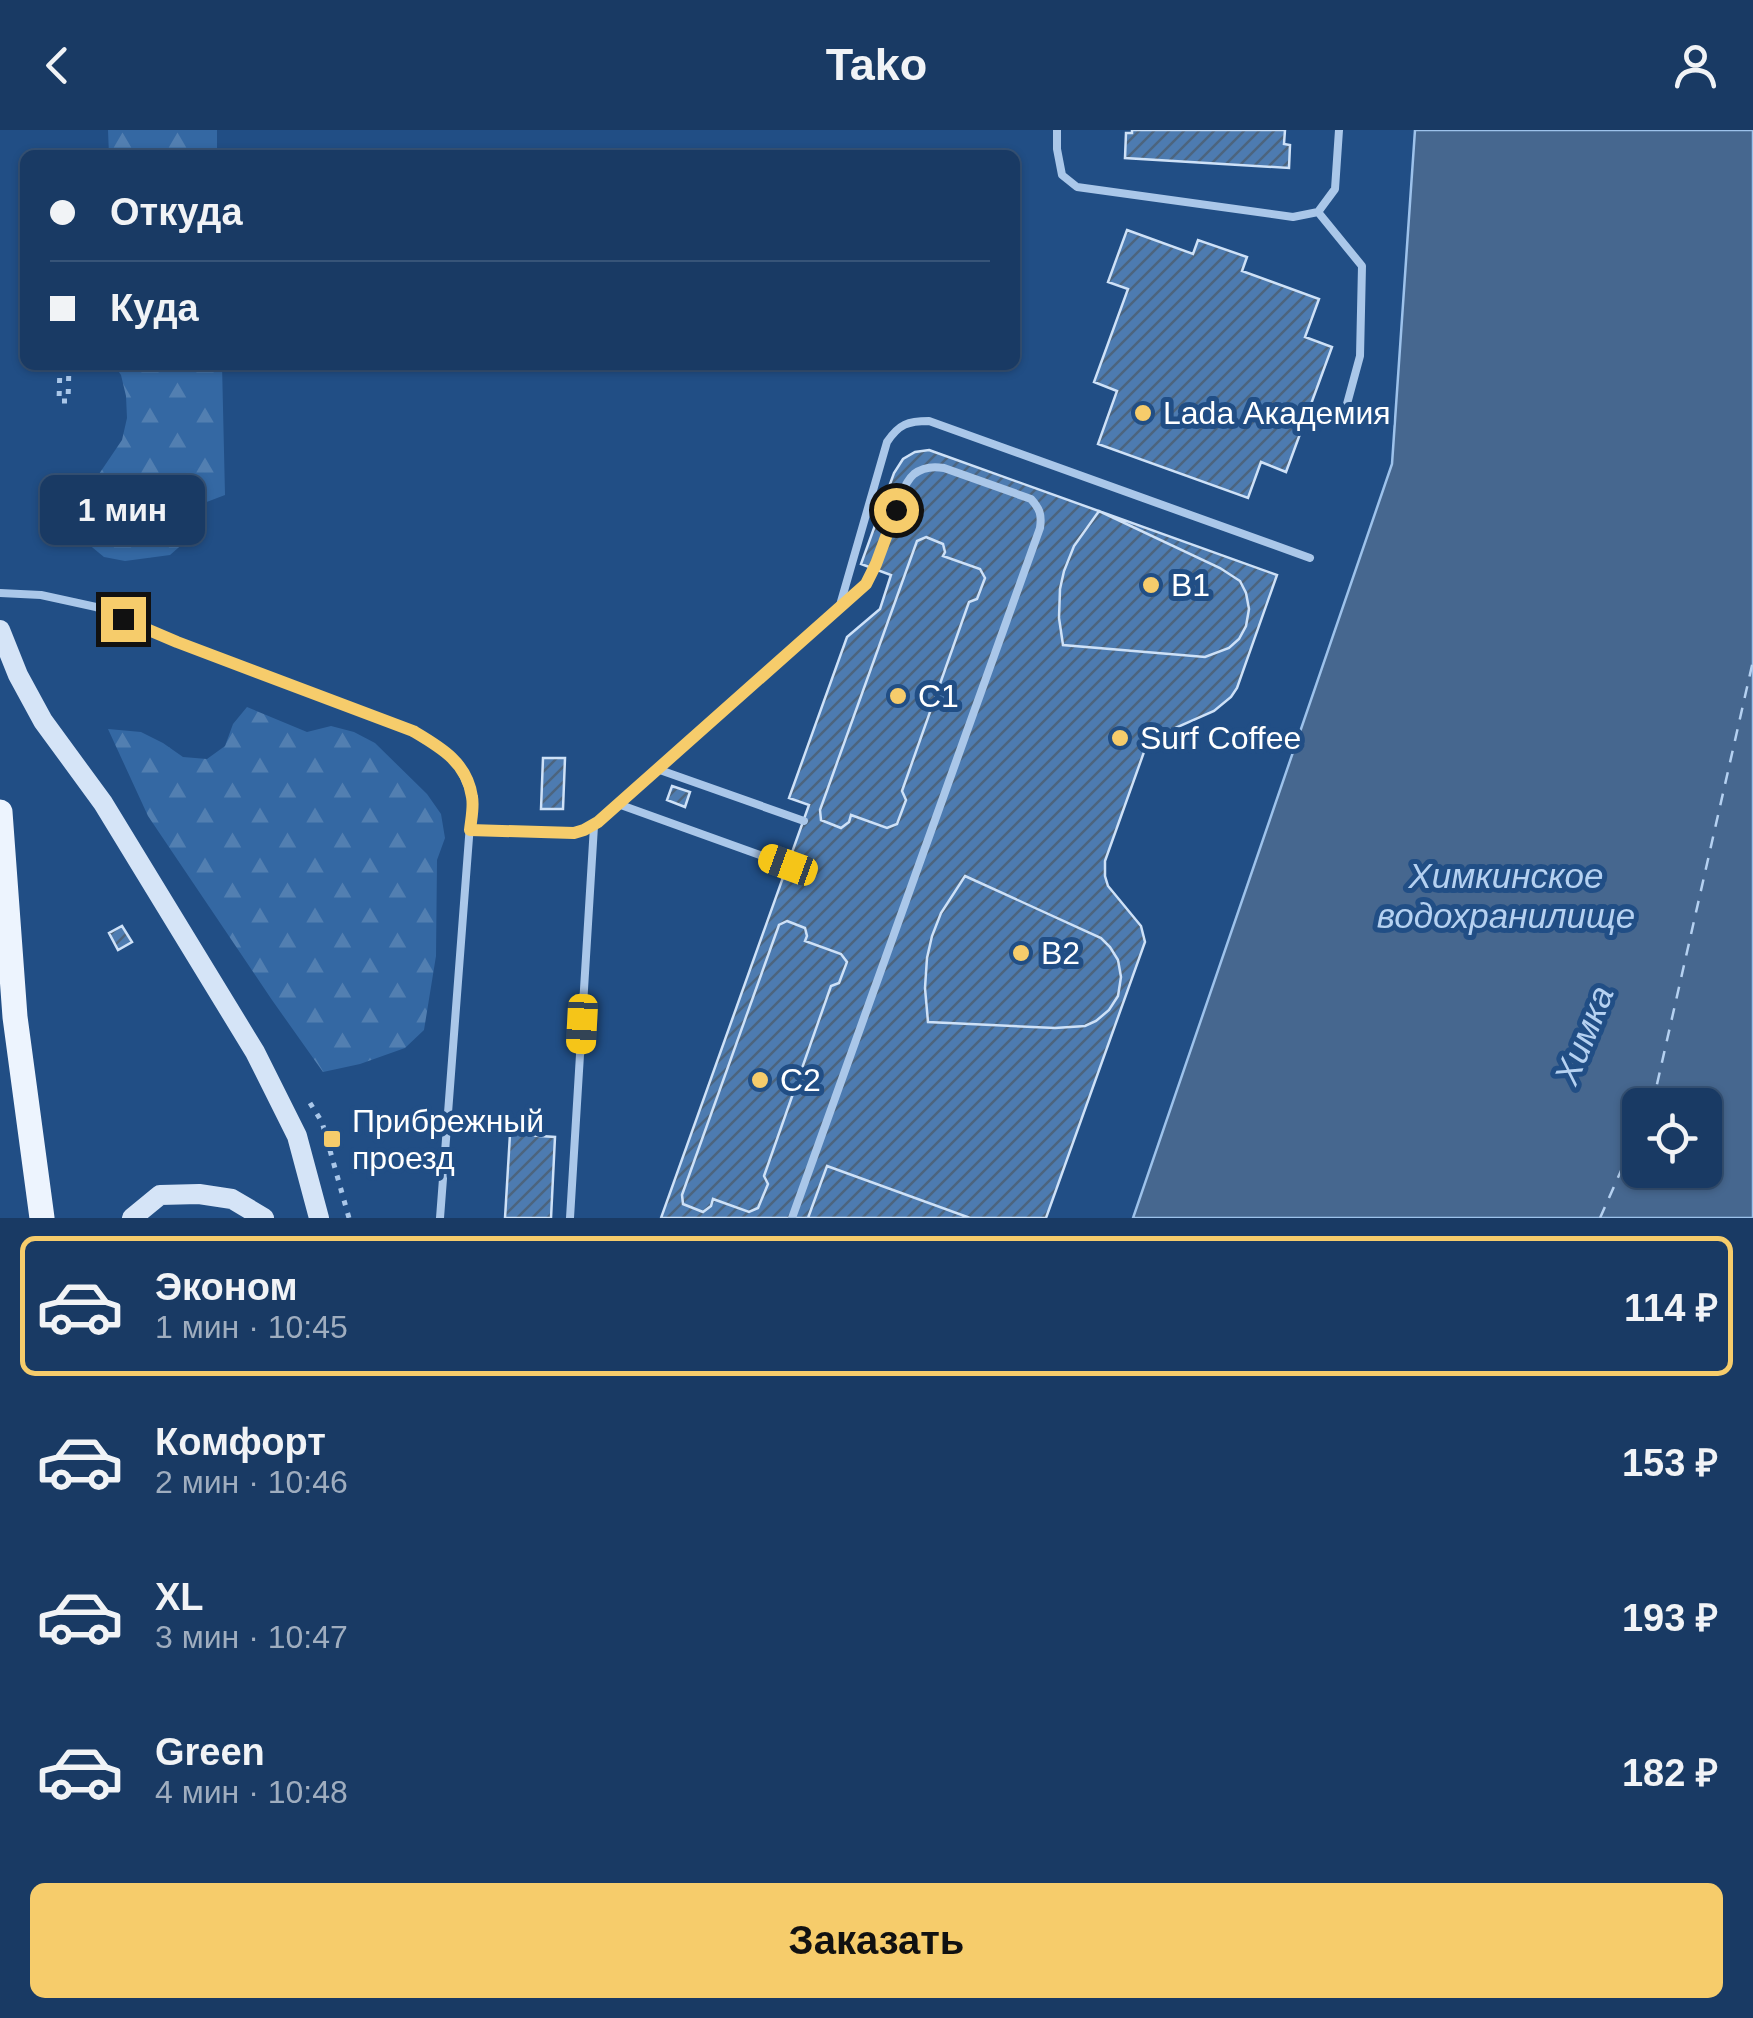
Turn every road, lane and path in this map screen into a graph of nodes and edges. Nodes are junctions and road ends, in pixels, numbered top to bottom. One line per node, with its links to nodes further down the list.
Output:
1 (1057, 130): 3 (lane)
2 (1339, 130): 3 (lane)
3 (1318, 212): 6 (lane)
4 (60, 370): 5 (path)
5 (68, 370)
6 (1344, 414)
7 (1310, 558): 9 (lane)
8 (0, 594): 16 (lane)
9 (839, 609): 11 (lane); 24 (lane)
10 (0, 630): 21 (street)
11 (657, 769): 12 (lane); 14 (lane)
12 (618, 804): 15 (lane); 17 (lane)
13 (0, 812): 18 (main road)
14 (804, 821)
15 (594, 826): 16 (lane); 23 (lane)
16 (470, 830): 22 (lane)
17 (788, 865)
18 (42, 1218)
19 (132, 1218): 20 (street)
20 (264, 1218)
21 (319, 1218)
22 (440, 1218)
23 (570, 1218)
24 (792, 1218)

